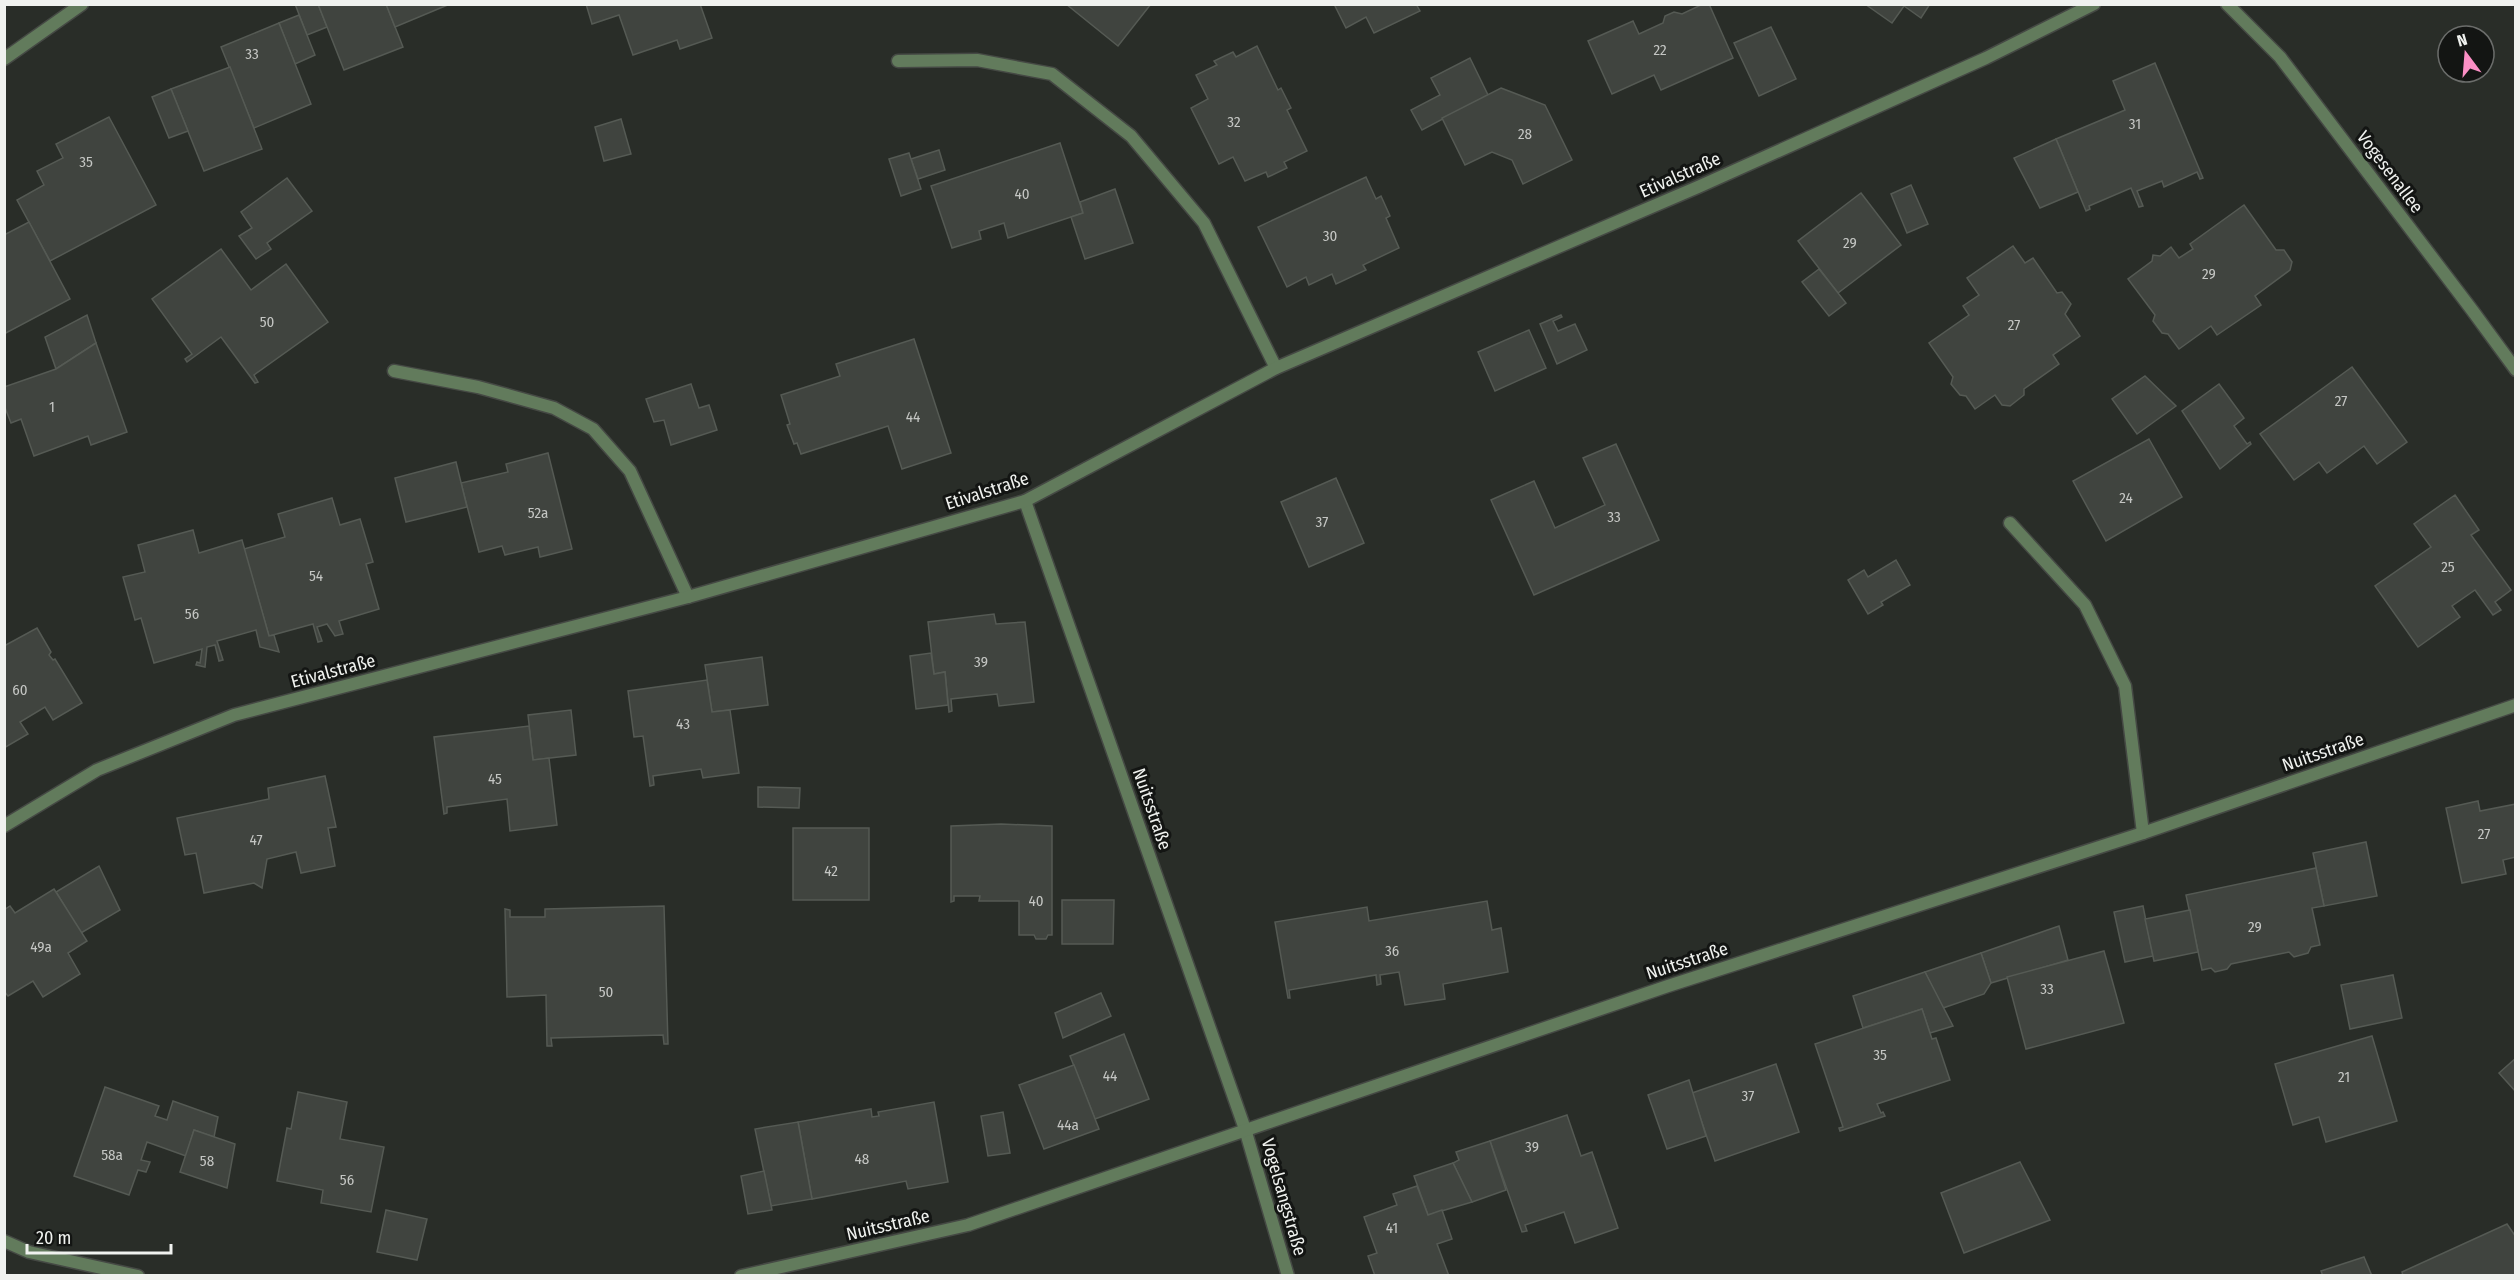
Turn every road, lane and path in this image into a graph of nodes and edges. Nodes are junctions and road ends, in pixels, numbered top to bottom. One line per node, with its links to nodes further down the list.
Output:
1 (82, 4): 4 (street)
2 (2094, 4): 6 (street, Etivalstraße)
3 (2227, 4): 7 (street, Vogesenallee)
4 (4, 59)
5 (898, 61): 6 (street)
6 (1276, 368): 9 (street, Etivalstraße)
7 (2516, 370)
8 (394, 371): 11 (street)
9 (1025, 501): 11 (street, Etivalstraße); 15 (street, Nuitsstraße)
10 (2010, 523): 14 (street)
11 (688, 597): 13 (street, Etivalstraße)
12 (2516, 705): 14 (street, Nuitsstraße)
13 (4, 826)
14 (2143, 832): 15 (street, Nuitsstraße)
15 (1245, 1129): 18 (street, Nuitsstraße); 19 (street, Vogelsangstraße)
16 (4, 1241): 17 (street)
17 (138, 1275)
18 (741, 1275)
19 (1288, 1275)

